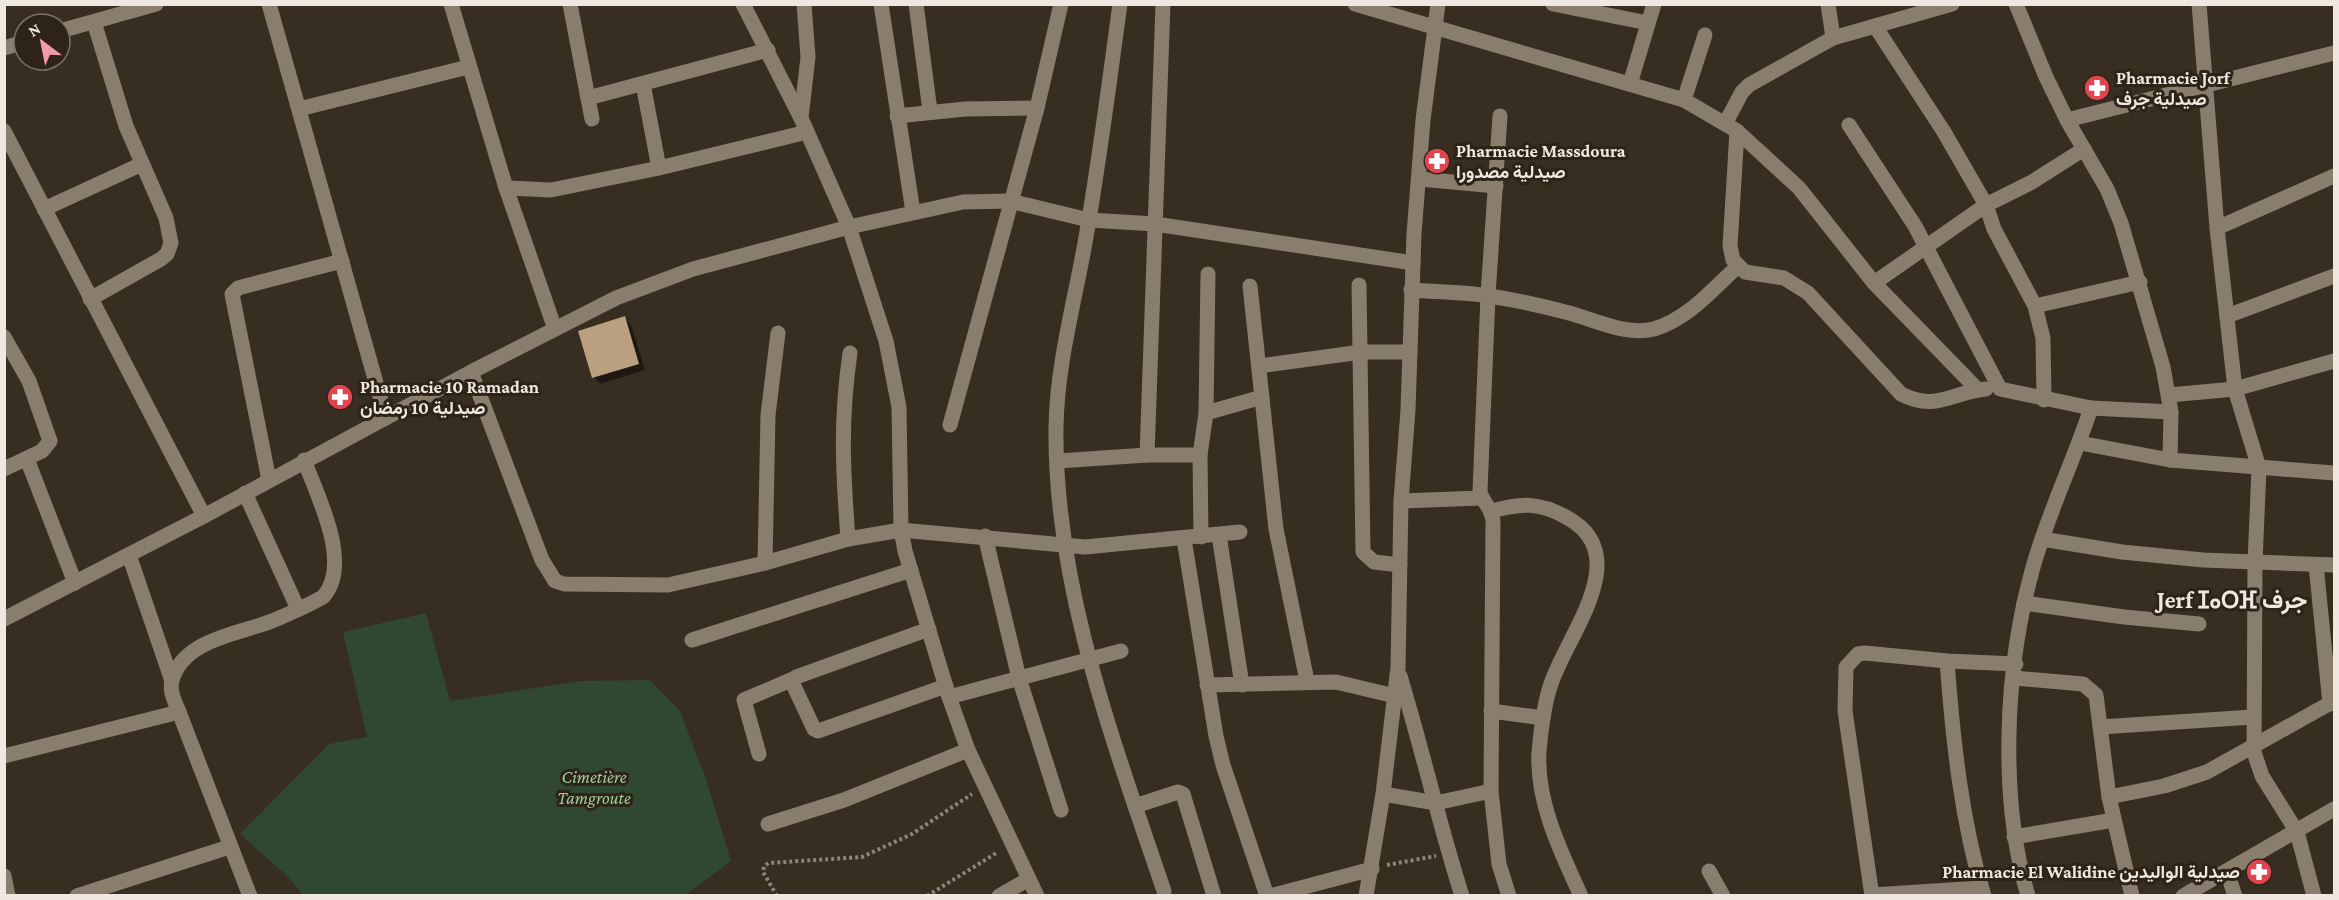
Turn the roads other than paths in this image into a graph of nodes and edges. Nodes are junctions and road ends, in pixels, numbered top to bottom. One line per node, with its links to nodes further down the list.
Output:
1 (156, 4): 20 (street)
2 (268, 4): 36 (street)
3 (451, 4): 29 (street)
4 (570, 4): 33 (street)
5 (743, 4): 27 (street)
6 (804, 4): 42 (street)
7 (881, 4): 38 (street)
8 (916, 4): 37 (street)
9 (1061, 4): 35 (street)
10 (1120, 4): 57 (street)
11 (1163, 4): 58 (street)
12 (1355, 4): 24 (street)
13 (1438, 4): 24 (street)
14 (1553, 4): 21 (street)
15 (1654, 4): 21 (street)
16 (1828, 4): 26 (street)
17 (1952, 4): 22 (street)
18 (2016, 4): 41 (street)
19 (2199, 4): 32 (street)
20 (94, 22): 23 (street); 47 (street)
21 (1648, 23): 31 (street)
22 (1875, 26): 26 (street); 54 (street)
23 (72, 28)
24 (1434, 28): 31 (street); 50 (street)
25 (1705, 35): 34 (street)
26 (1833, 38): 44 (street)
27 (768, 50): 30 (street); 42 (street)
28 (2334, 53): 32 (street)
29 (468, 67): 36 (street); 52 (street)
30 (643, 84): 33 (street); 48 (street)
31 (1630, 84): 34 (street)
32 (2205, 85): 41 (street); 60 (street)
33 (588, 98): 40 (street)
34 (1684, 100): 44 (street)
35 (1038, 108): 37 (street); 53 (street)
36 (299, 109): 62 (street)
37 (930, 111): 38 (street)
38 (897, 116): 56 (street)
39 (1500, 116): 51 (street)
40 (592, 119)
41 (2067, 120): 46 (street)
42 (804, 125): 48 (street); 59 (street)
43 (1850, 125): 61 (street)
44 (1731, 128): 64 (street); 68 (street)
45 (4, 131): 55 (street)
46 (2084, 149): 54 (street); 67 (street)
47 (142, 164): 55 (street); 73 (street)
48 (659, 168): 52 (street)
49 (2334, 176): 60 (street)
50 (1420, 179): 51 (street); 63 (street)
51 (1496, 186): 72 (street)
52 (506, 188): 76 (street)
53 (1010, 201): 56 (street); 57 (street); 95 (street)
54 (1986, 205): 61 (street); 74 (street)
55 (44, 209): 73 (street)
56 (913, 212): 59 (street)
57 (1089, 220): 58 (street); 102 (street)
58 (1155, 224): 63 (street); 97 (street)
59 (849, 227): 76 (street); 112 (street)
60 (2217, 228): 75 (street)
61 (1926, 246): 68 (street); 85 (street)
62 (342, 261): 94 (street); 106 (street)
63 (1413, 263): 71 (street)
64 (1737, 267): 72 (street); 87 (street)
65 (1208, 274): 93 (street)
66 (2334, 276): 75 (street)
67 (2140, 282): 74 (street); 88 (street)
68 (1874, 283): 87 (street)
69 (1250, 285): 83 (street)
70 (1359, 285): 79 (street)
71 (1412, 290): 72 (street); 80 (street)
72 (1488, 296): 108 (street)
73 (90, 299): 111 (street)
74 (2035, 306): 90 (street)
75 (2227, 316): 86 (street)
76 (555, 329): 84 (street)
77 (778, 333): 122 (street)
78 (4, 337): 99 (street)
79 (1361, 352): 80 (street); 83 (street); 124 (street)
80 (1410, 352): 109 (street)
81 (850, 353): 119 (street)
82 (2334, 362): 86 (street)
83 (1259, 366): 89 (street)
84 (471, 372): 94 (street); 122 (street)
85 (2000, 389): 87 (street); 90 (street)
86 (2235, 389): 88 (street); 103 (street)
87 (1978, 390)
88 (2169, 395): 92 (street)
89 (1262, 398): 93 (street); 143 (street)
90 (2044, 400): 91 (street)
91 (2091, 408): 92 (street); 96 (street)
92 (2171, 412): 101 (street)
93 (1206, 413): 98 (street)
94 (386, 418): 100 (street)
95 (950, 425)
96 (2080, 443): 101 (street); 118 (street)
97 (1147, 455): 98 (street); 102 (street)
98 (1200, 456): 116 (street)
99 (27, 459): 104 (street); 128 (street)
100 (304, 460): 106 (street); 130 (street)
101 (2170, 460): 103 (street)
102 (1058, 461): 120 (street)
103 (2259, 468): 105 (street); 123 (street)
104 (4, 469)
105 (2334, 473)
106 (269, 480): 107 (street)
107 (245, 493): 111 (street); 130 (street)
108 (1482, 498): 109 (street); 110 (street)
109 (1401, 501): 124 (street)
110 (1492, 511): 149 (street); 152 (street)
111 (204, 516): 121 (street)
112 (901, 530): 115 (street); 119 (street); 127 (street)
113 (1240, 532): 114 (street)
114 (1218, 535): 116 (street); 144 (street)
115 (985, 536): 120 (street); 140 (street)
116 (1201, 537): 117 (street)
117 (1184, 539): 120 (street); 145 (street)
118 (2042, 539): 123 (street); 129 (street)
119 (848, 540): 122 (street)
120 (1064, 546): 136 (street)
121 (129, 555): 128 (street); 142 (street)
122 (765, 563)
123 (2255, 563): 125 (street); 151 (street)
124 (1400, 565): 138 (street)
125 (2316, 565): 126 (street); 148 (street)
126 (2334, 565)
127 (911, 570): 133 (street); 134 (street)
128 (75, 583): 131 (street)
129 (2024, 603): 132 (street); 139 (street)
130 (298, 609): 142 (street)
131 (4, 619)
132 (2199, 624)
133 (929, 630): 141 (street); 146 (street)
134 (692, 640)
135 (1121, 651): 136 (street)
136 (1090, 660): 140 (street); 162 (street)
137 (1947, 661): 139 (street); 176 (street); 178 (street)
138 (1398, 667): 147 (street); 161 (street)
139 (2015, 671): 153 (street); 168 (street)
140 (1019, 678): 146 (street); 164 (street)
141 (793, 679): 146 (street); 156 (street)
142 (172, 681): 150 (street)
143 (1307, 681): 144 (street); 147 (street)
144 (1242, 684): 145 (street)
145 (1207, 685): 185 (street)
146 (947, 692): 155 (street)
147 (1395, 696): 159 (street)
148 (2332, 703): 154 (street)
149 (1491, 711): 152 (street); 158 (street)
150 (179, 712): 157 (street); 169 (street)
151 (2253, 717): 153 (street); 154 (street)
152 (1544, 718): 177 (street)
153 (2100, 727): 160 (street)
154 (2254, 744): 160 (street); 167 (street)
155 (968, 750): 166 (street); 174 (street)
156 (759, 754)
157 (4, 756)
158 (1491, 791): 161 (street); 188 (street)
159 (1383, 794): 161 (street); 170 (street)
160 (2109, 796): 165 (street)
161 (1436, 803): 187 (street)
162 (1135, 806): 175 (street); 184 (street)
163 (2334, 809): 167 (street)
164 (1061, 810)
165 (2114, 820): 168 (street); 191 (street)
166 (768, 824)
167 (2297, 832): 172 (street); 194 (street)
168 (2014, 837): 190 (street)
169 (229, 848): 180 (street); 181 (street)
170 (1372, 868): 185 (street); 186 (street)
171 (1709, 871): 189 (street)
172 (2226, 872): 192 (street); 193 (street)
173 (4, 876): 179 (street)
174 (1029, 879): 182 (street); 183 (street)
175 (1164, 891)
176 (1983, 892): 178 (street)
177 (1580, 895)
178 (1872, 895)
179 (8, 896)
180 (77, 896)
181 (250, 896)
182 (999, 896)
183 (1037, 896)
184 (1214, 896)
185 (1269, 896)
186 (1366, 896)
187 (1462, 896)
188 (1509, 896)
189 (1723, 896)
190 (2028, 896)
191 (2133, 896)
192 (2183, 896)
193 (2235, 896)
194 (2314, 896)

